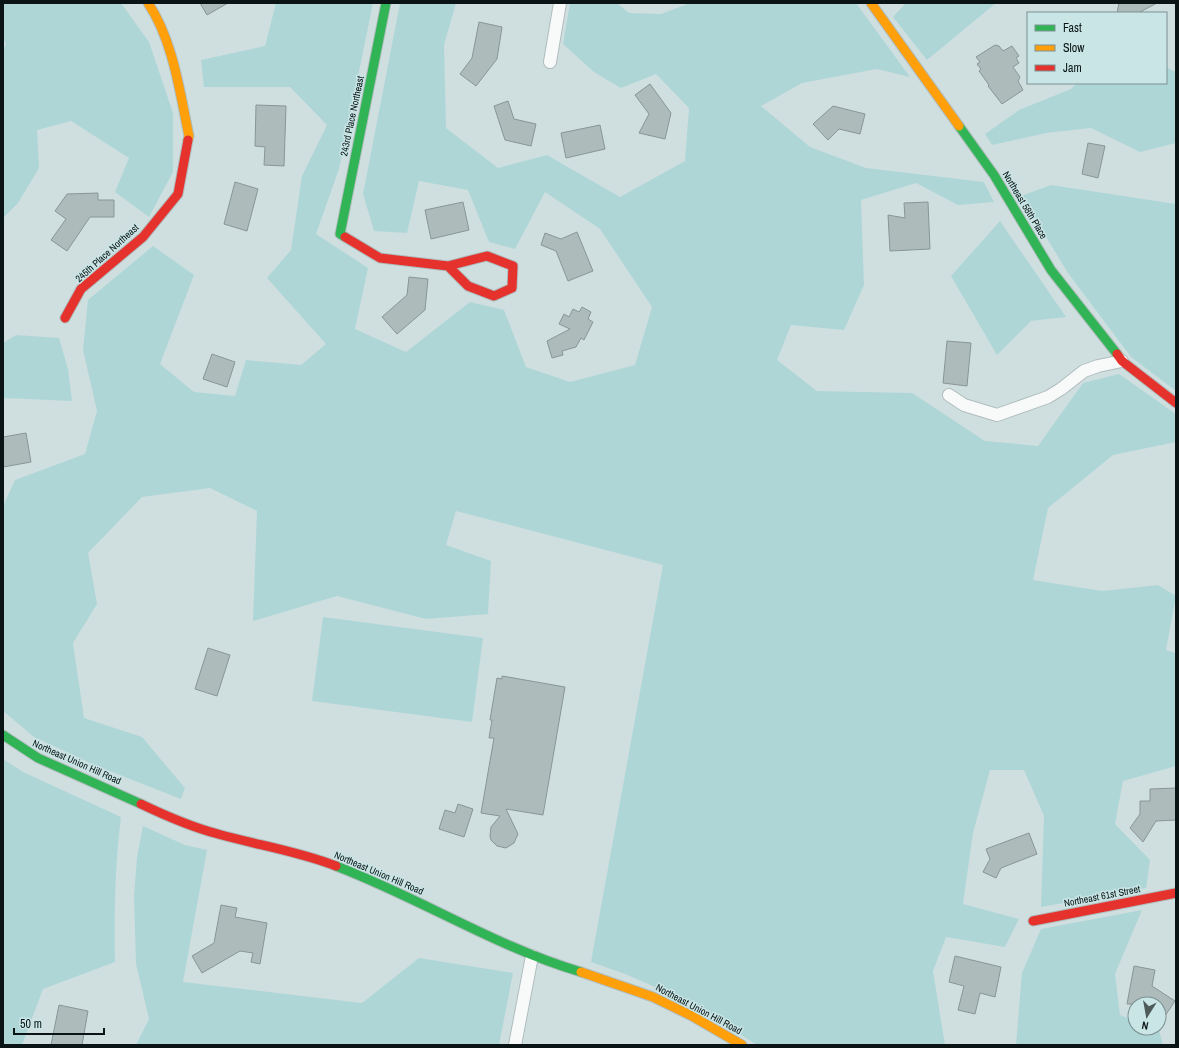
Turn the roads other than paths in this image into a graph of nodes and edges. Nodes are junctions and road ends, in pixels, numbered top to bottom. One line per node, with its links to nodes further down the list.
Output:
1 (148, 3): 7 (street, 245th Place Northeast)
2 (386, 3): 6 (street, 243rd Place Northeast)
3 (560, 3): 5 (street)
4 (871, 3): 8 (street, Northeast 58th Place)
5 (550, 62)
6 (448, 266): 6 (street)
7 (65, 318)
8 (1122, 361): 9 (street); 10 (street, Northeast 58th Place)
9 (949, 395)
10 (1176, 403)
11 (3, 735): 14 (street, Northeast Union Hill Road)
12 (1176, 893): 13 (street, Northeast 61st Street)
13 (1033, 921)
14 (532, 956): 15 (street); 16 (street, Northeast Union Hill Road)
15 (515, 1045)
16 (742, 1045)

